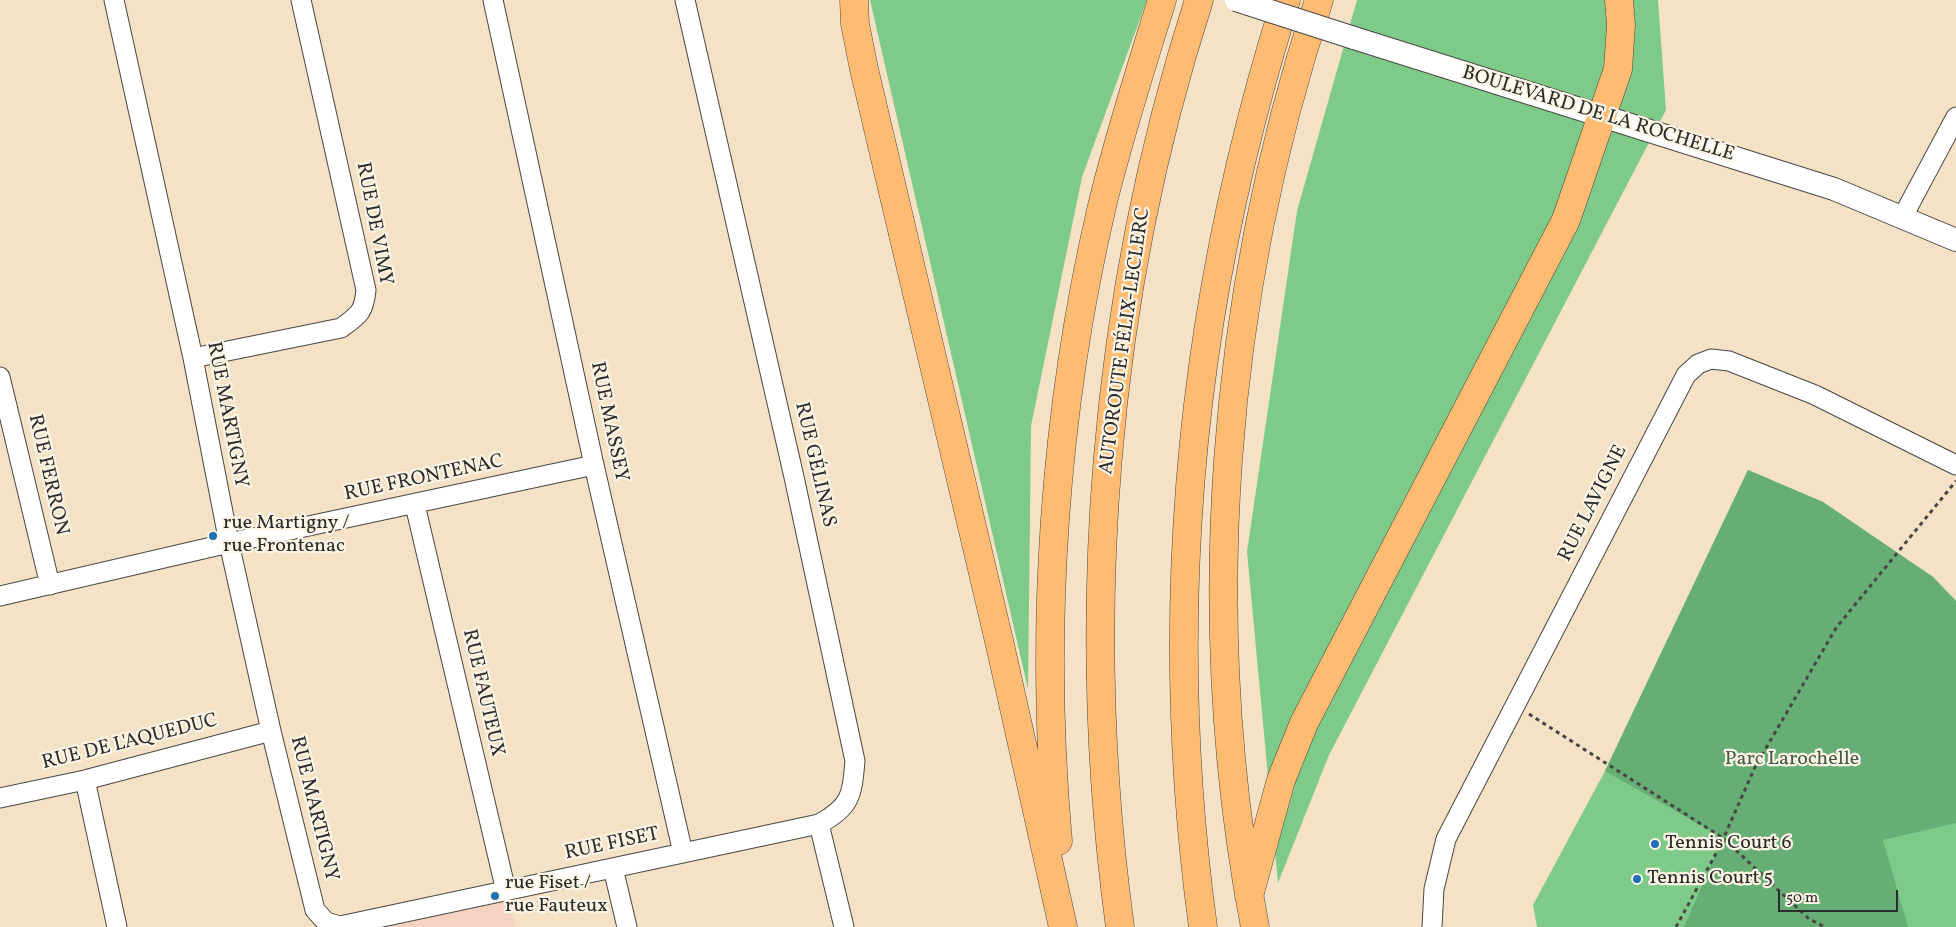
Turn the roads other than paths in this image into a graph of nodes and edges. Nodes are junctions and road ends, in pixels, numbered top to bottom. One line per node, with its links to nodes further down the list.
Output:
1 (114, 0): 16 (street, RUE MARTIGNY)
2 (301, 0): 16 (street, RUE DE VIMY)
3 (493, 0): 19 (street, RUE MASSEY)
4 (685, 0): 28 (street, RUE GÉLINAS)
5 (854, 0): 37 (highway)
6 (1162, 0): 37 (highway)
7 (1198, 0): 38 (highway, AUTOROUTE FÉLIX-LECLERC)
8 (1236, 0): 12 (street, BOULEVARD DE LA ROCHELLE, bridge)
9 (1286, 0): 39 (highway)
10 (1319, 0): 32 (highway)
11 (1620, 0): 12 (highway)
12 (1602, 117): 14 (street, BOULEVARD DE LA ROCHELLE); 32 (highway)
13 (1956, 117): 14 (street)
14 (1902, 218): 15 (street, BOULEVARD DE LA ROCHELLE)
15 (1956, 240)
16 (193, 358): 22 (street, RUE MARTIGNY)
17 (0, 376): 18 (street, RUE FERRON)
18 (3, 403): 23 (street, RUE FERRON)
19 (594, 465): 21 (street, RUE FRONTENAC); 29 (street, RUE MASSEY)
20 (1956, 466): 41 (street, RUE LAVIGNE)
21 (414, 505): 22 (street, RUE FRONTENAC); 31 (street, RUE FAUTEUX)
22 (229, 543): 23 (street, RUE FRONTENAC); 25 (street, RUE MARTIGNY)
23 (50, 585): 24 (street, RUE FRONTENAC)
24 (0, 596)
25 (271, 731): 26 (street, RUE DE L'AQUEDUC); 33 (street, RUE MARTIGNY)
26 (85, 780): 27 (street, RUE DE L'AQUEDUC); 34 (street)
27 (0, 798)
28 (819, 824): 29 (street, RUE FISET); 36 (street)
29 (683, 853): 30 (street, RUE FISET)
30 (613, 868): 31 (street, RUE FISET); 35 (street)
31 (506, 891): 33 (street, RUE FISET)
32 (1249, 896): 40 (highway)
33 (326, 922)
34 (117, 927)
35 (627, 927)
36 (844, 927)
37 (1064, 927)
38 (1120, 927)
39 (1203, 927)
40 (1255, 927)
41 (1432, 927)

